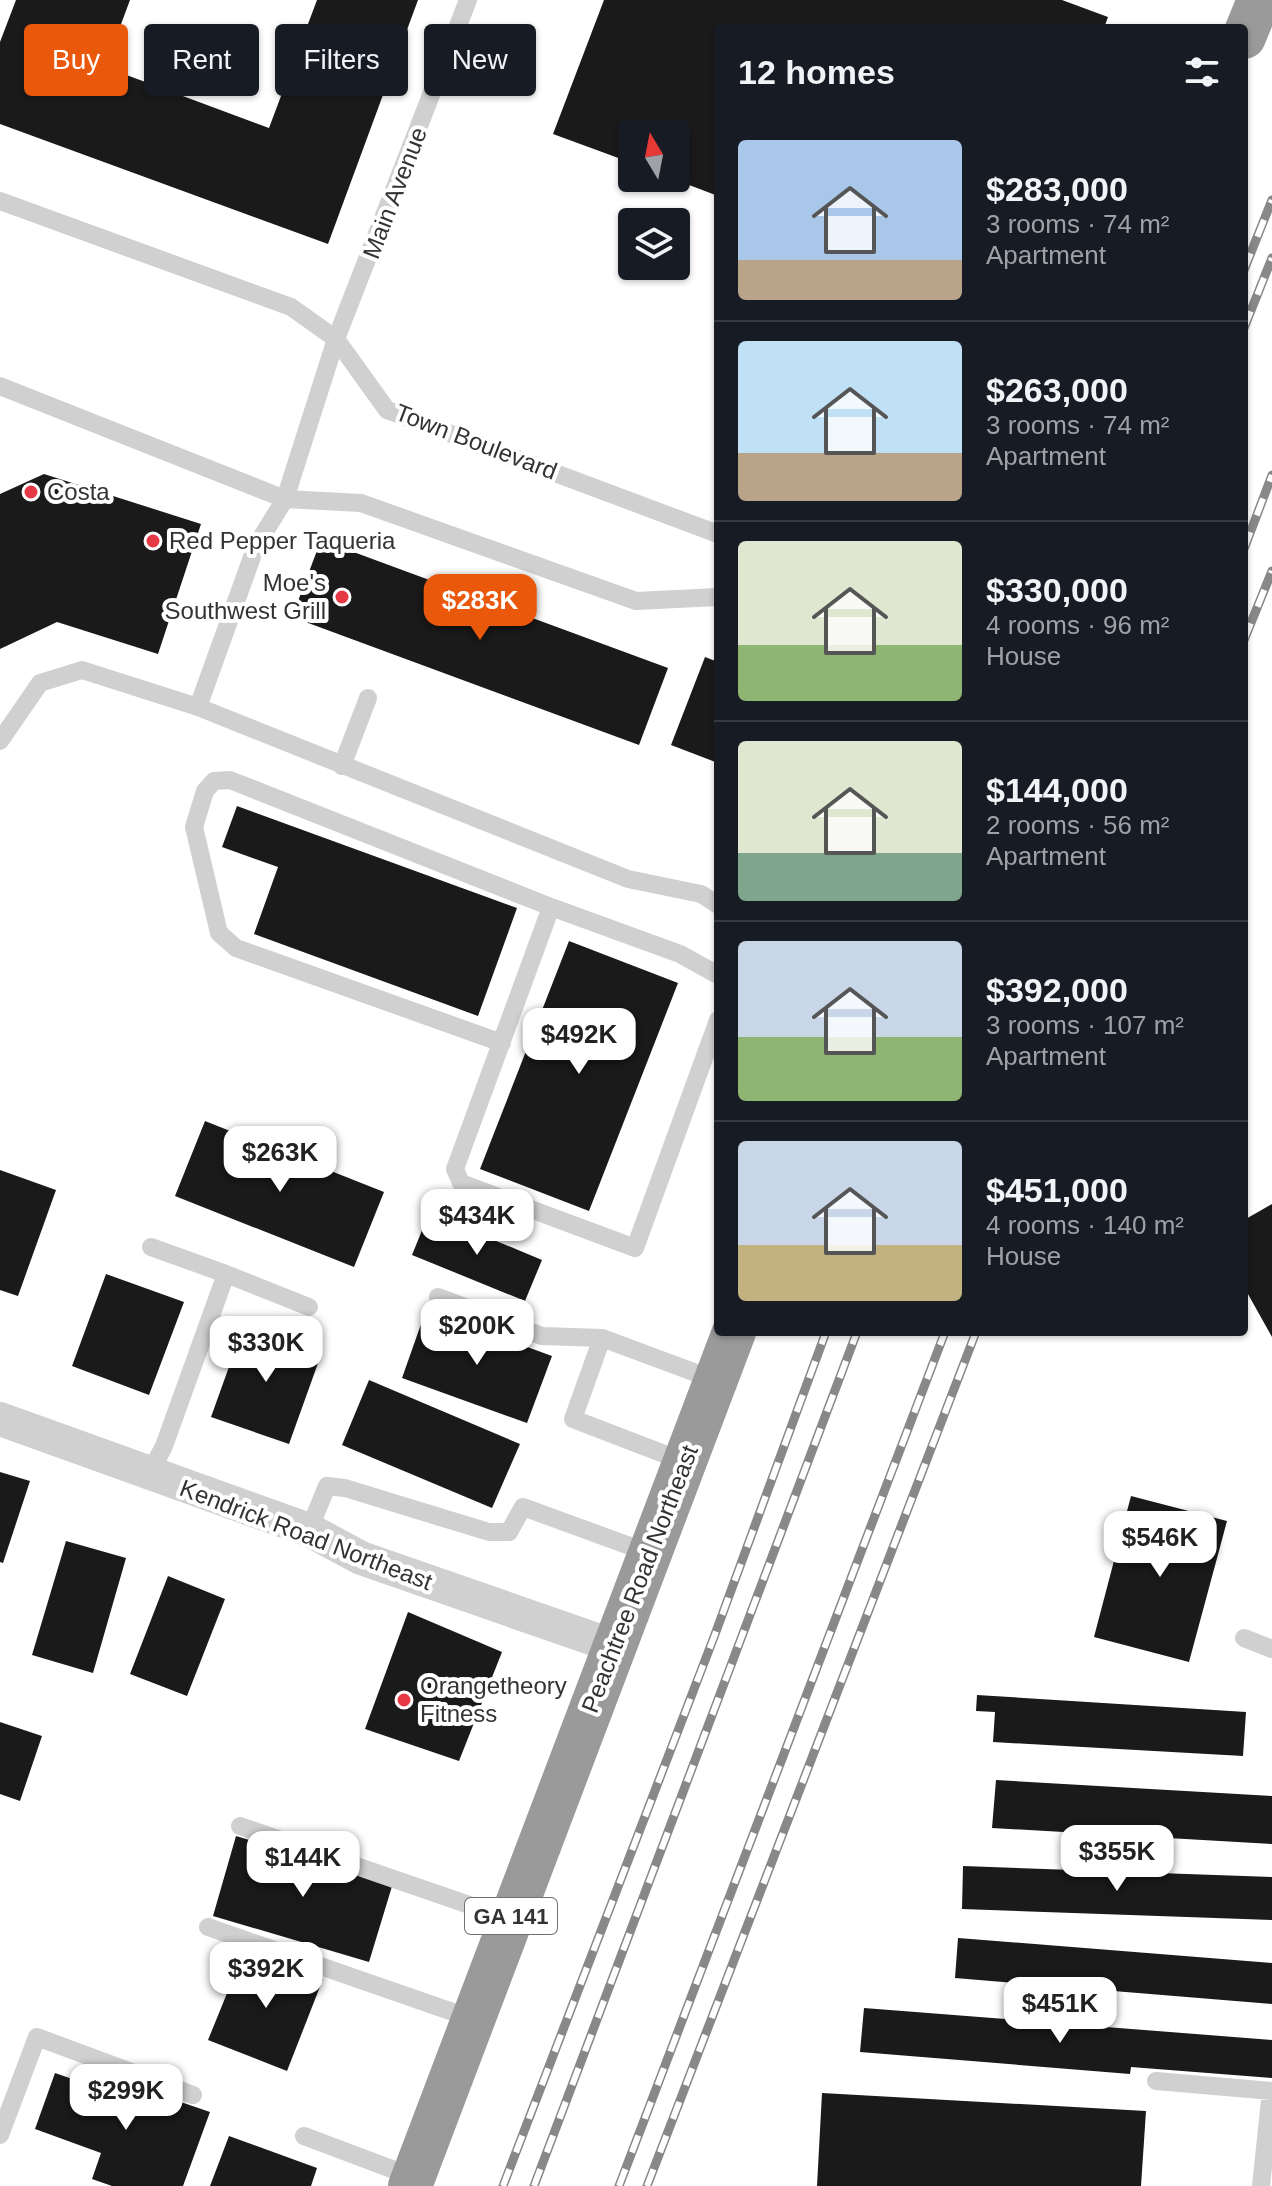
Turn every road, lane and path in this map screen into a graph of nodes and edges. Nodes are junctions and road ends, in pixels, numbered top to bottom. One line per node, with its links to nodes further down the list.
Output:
1 (468, 0): 5 (lane, Main Avenue)
2 (1259, 0): 3 (highway)
3 (1248, 27)
4 (0, 201): 5 (lane, Town Boulevard)
5 (336, 339): 7 (lane, Main Avenue); 8 (lane, Town Boulevard)
6 (0, 386): 7 (lane)
7 (285, 499): 9 (lane); 11 (lane, Main Avenue)
8 (714, 533)
9 (714, 597)
10 (368, 698): 13 (lane)
11 (198, 707): 12 (lane); 13 (lane)
12 (0, 741)
13 (342, 766): 14 (lane)
14 (714, 902)
15 (551, 907): 16 (lane); 18 (lane); 18 (lane)
16 (714, 973)
17 (714, 1031): 18 (lane)
18 (502, 1043)
19 (151, 1247): 20 (lane)
20 (226, 1274): 22 (lane); 28 (lane)
21 (438, 1297): 24 (lane)
22 (309, 1307)
23 (732, 1336): 25 (highway, Peachtree Road Northeast / GA 141)
24 (602, 1338): 25 (lane); 27 (lane)
25 (715, 1380): 27 (highway, Peachtree Road Northeast / GA 141)
26 (0, 1419): 28 (street, Kendrick Road Northeast)
27 (686, 1462): 30 (highway, Peachtree Road Northeast / GA 141)
28 (149, 1475): 29 (street, Kendrick Road Northeast)
29 (309, 1530): 30 (lane); 32 (street, Kendrick Road Northeast)
30 (649, 1553): 32 (highway, Peachtree Road Northeast / GA 141)
31 (1244, 1638): 33 (lane)
32 (614, 1646): 35 (highway, Peachtree Road Northeast / GA 141)
33 (1272, 1649)
34 (240, 1826): 35 (lane)
35 (510, 1919): 37 (highway, Peachtree Road Northeast / GA 141)
36 (208, 1927): 37 (lane)
37 (473, 2019): 43 (highway, Peachtree Road Northeast / GA 141)
38 (1156, 2081): 39 (lane)
39 (1272, 2091): 44 (lane)
40 (193, 2095): 41 (lane)
41 (0, 2135)
42 (304, 2136): 43 (lane)
43 (411, 2182)
44 (1261, 2186)

